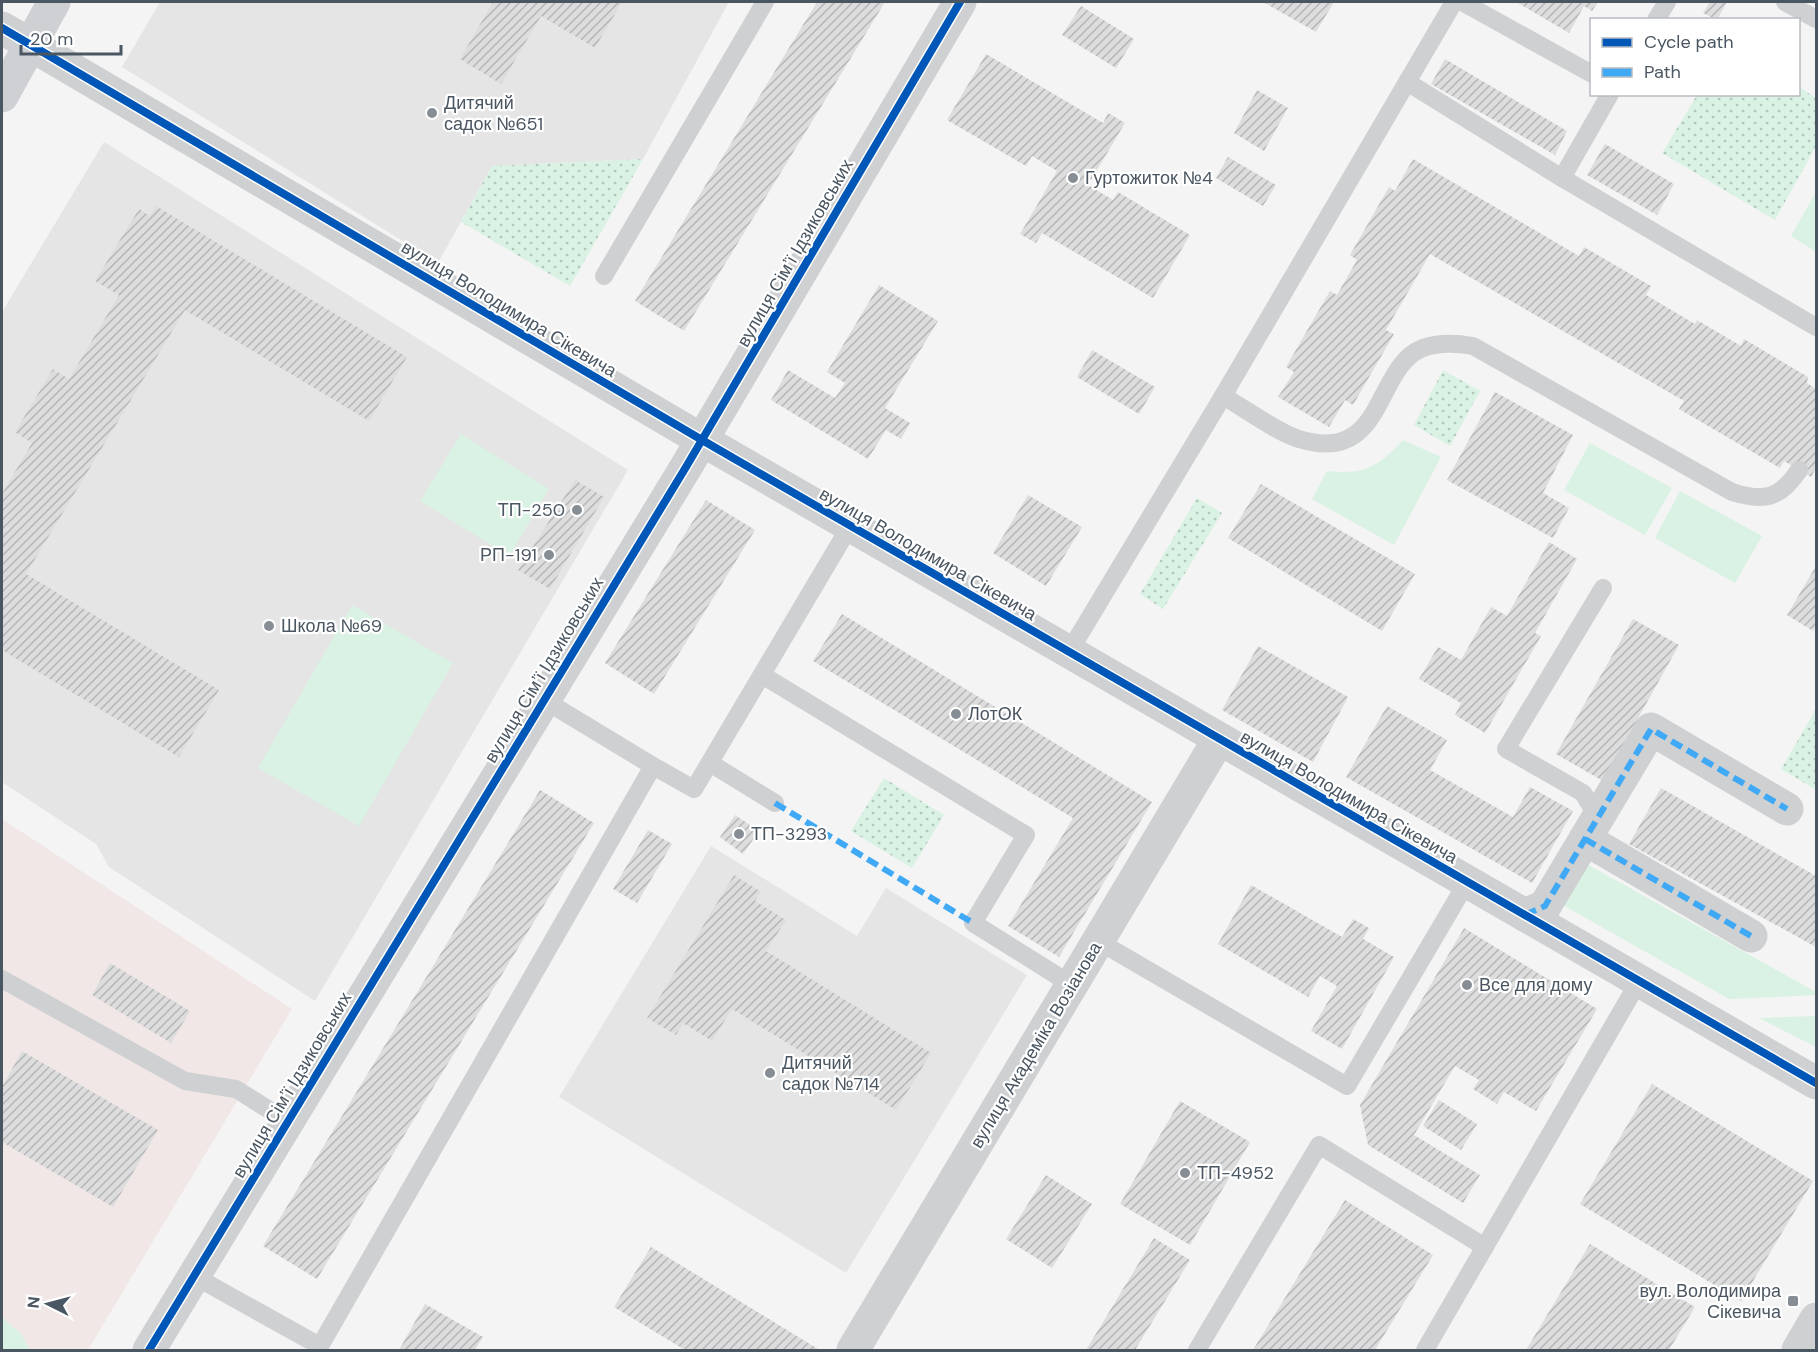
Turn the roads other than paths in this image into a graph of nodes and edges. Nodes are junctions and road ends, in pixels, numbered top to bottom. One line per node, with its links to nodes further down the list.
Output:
1 (54, 2): 11 (street)
2 (765, 2): 17 (lane)
3 (960, 2): 20 (street, вулиця Сімʼї Ідзиковських)
4 (1454, 2): 13 (lane)
5 (1462, 2): 12 (lane)
6 (1666, 2): 8 (lane)
7 (1785, 2): 9 (lane)
8 (1657, 18)
9 (1816, 19)
10 (2, 28): 11 (street, вулиця Володимира Сікевича)
11 (30, 43): 14 (street); 20 (street, вулиця Володимира Сікевича)
12 (1590, 73)
13 (1407, 82): 16 (lane); 19 (lane)
14 (2, 96)
15 (1609, 96): 16 (lane)
16 (1562, 177): 18 (lane)
17 (604, 276)
18 (1816, 327)
19 (1223, 396): 21 (lane); 24 (lane)
20 (702, 440): 22 (street, вулиця Володимира Сікевича); 26 (street, вулиця Сімʼї Ідзиковських)
21 (1799, 470)
22 (850, 526): 24 (street, вулиця Володимира Сікевича); 25 (lane)
23 (1603, 588): 32 (lane)
24 (1069, 652): 27 (street, вулиця Володимира Сікевича)
25 (762, 675): 28 (lane); 39 (lane)
26 (544, 700): 29 (lane); 41 (street, вулиця Сімʼї Ідзиковських)
27 (1220, 739): 33 (street, вулиця Володимира Сікевича); 36 (street, вулиця Академіка Возіанова)
28 (710, 763): 29 (lane); 30 (lane)
29 (653, 766): 43 (lane)
30 (775, 802)
31 (1787, 808): 32 (street)
32 (1591, 829): 34 (street); 35 (street)
33 (1467, 882): 34 (street, вулиця Володимира Сікевича); 36 (lane)
34 (1525, 915): 38 (street, вулиця Володимира Сікевича)
35 (1751, 936)
36 (1098, 941): 39 (street, вулиця Академіка Возіанова)
37 (2, 979): 41 (lane)
38 (1639, 981): 40 (street, вулиця Володимира Сікевича); 42 (lane)
39 (1072, 985): 46 (street, вулиця Академіка Возіанова)
40 (1816, 1083)
41 (287, 1120): 43 (street, вулиця Сімʼї Ідзиковських)
42 (1485, 1247): 47 (lane); 48 (lane)
43 (194, 1276): 45 (street, вулиця Сімʼї Ідзиковських)
44 (1816, 1319): 49 (street)
45 (149, 1350)
46 (853, 1350)
47 (1197, 1350)
48 (1425, 1350)
49 (1798, 1350)

